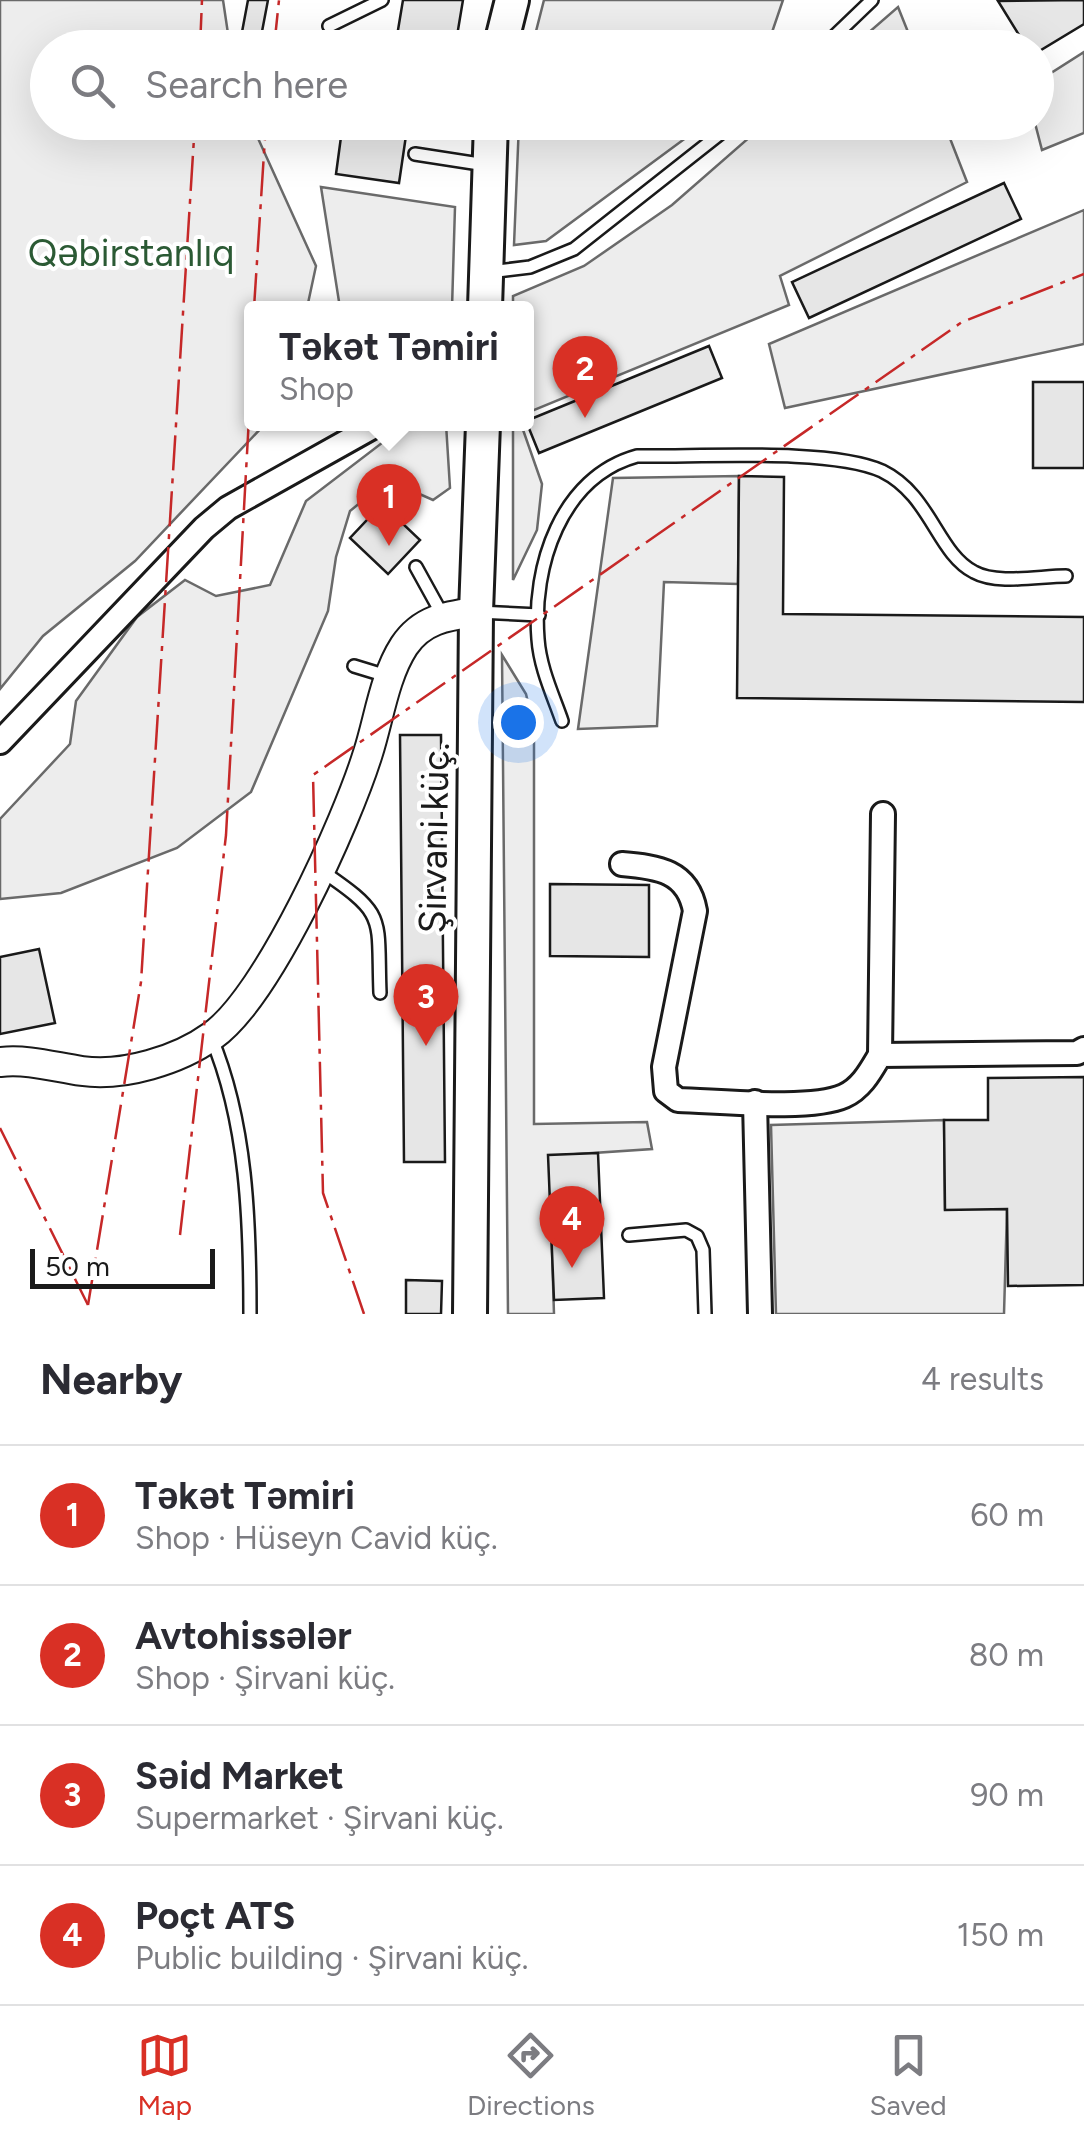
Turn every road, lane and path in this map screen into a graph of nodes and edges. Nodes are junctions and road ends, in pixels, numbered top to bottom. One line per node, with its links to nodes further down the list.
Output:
1 (382, 0): 4 (lane)
2 (512, 0): 5 (main road)
3 (872, 0): 6 (lane)
4 (330, 26)
5 (504, 30)
6 (841, 30)
7 (489, 140): 10 (main road)
8 (712, 140): 11 (lane)
9 (415, 154): 10 (lane)
10 (486, 165): 11 (main road)
11 (485, 272): 12 (main road)
12 (484, 301)
13 (366, 431): 23 (street)
14 (483, 431): 17 (main road, Şirvani küç.)
15 (416, 567): 19 (lane)
16 (1066, 576): 18 (lane)
17 (476, 612): 18 (lane); 19 (street); 35 (main road, Şirvani küç.)
18 (538, 615): 22 (lane)
19 (443, 616): 21 (street)
20 (354, 666): 21 (lane)
21 (390, 676): 26 (street)
22 (562, 722)
23 (0, 742)
24 (884, 814): 30 (street)
25 (622, 864): 32 (street)
26 (318, 868): 27 (lane); 28 (street)
27 (380, 993)
28 (212, 1037): 31 (street); 34 (lane)
29 (1084, 1048): 30 (street)
30 (880, 1054): 32 (street)
31 (0, 1062)
32 (756, 1102): 37 (street)
33 (630, 1235): 36 (lane)
34 (250, 1314)
35 (470, 1314)
36 (706, 1314)
37 (760, 1314)

